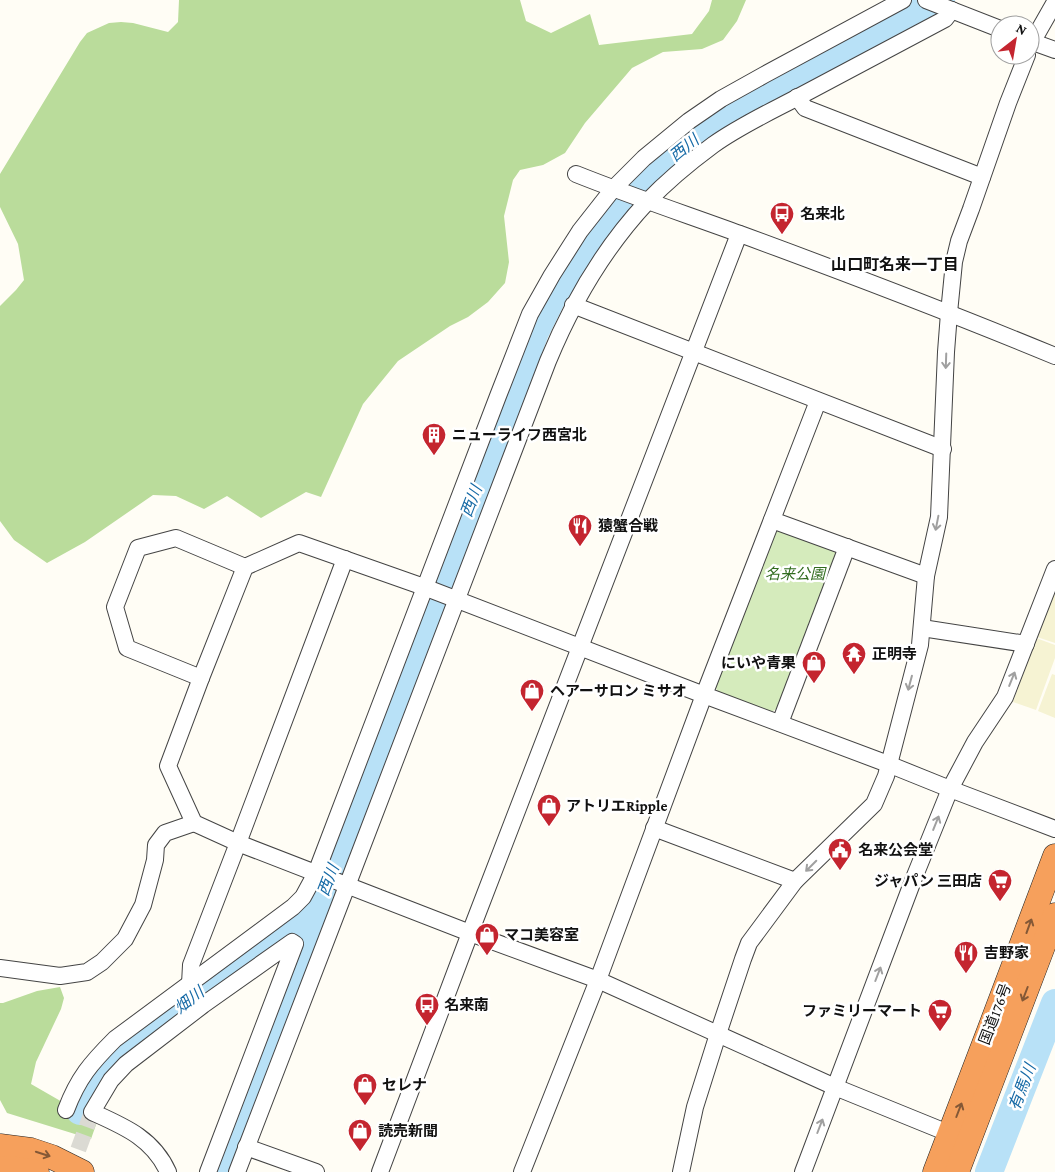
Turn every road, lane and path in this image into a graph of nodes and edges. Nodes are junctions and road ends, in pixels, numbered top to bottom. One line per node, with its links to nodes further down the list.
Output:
1 (903, 0): 13 (street)
2 (926, 0): 4 (street)
3 (1055, 2): 6 (street)
4 (952, 10): 5 (street); 10 (street)
5 (990, 25)
6 (1040, 28)
7 (1040, 48): 8 (street)
8 (1055, 50)
9 (1023, 65): 12 (street)
10 (797, 97): 12 (street); 14 (street)
11 (576, 174): 13 (street)
12 (982, 177): 17 (street)
13 (613, 189): 14 (street); 28 (street)
14 (647, 202): 15 (street); 16 (street)
15 (739, 234): 17 (street); 18 (street)
16 (573, 305): 18 (street); 29 (street)
17 (949, 313): 19 (street); 21 (street, one-way to 21)
18 (693, 353): 20 (street); 32 (street)
19 (1055, 356)
20 (818, 401): 21 (street); 22 (street)
21 (943, 449): 27 (street, one-way to 27)
22 (772, 520): 23 (street); 34 (street)
23 (847, 547): 27 (street); 35 (street)
24 (346, 559): 25 (street); 28 (street); 41 (street)
25 (245, 567): 33 (street); 33 (street)
26 (1055, 569): 31 (street)
27 (926, 576): 30 (street)
28 (424, 588): 29 (street); 43 (street)
29 (456, 599): 32 (street); 45 (street)
30 (922, 628): 31 (street); 36 (street, one-way to 36)
31 (1026, 644): 37 (street, one-way to 31)
32 (580, 647): 34 (street); 47 (street)
33 (201, 678): 38 (street)
34 (704, 694): 35 (street); 39 (street)
35 (780, 723): 36 (street)
36 (888, 764): 37 (street); 44 (street, one-way to 44)
37 (950, 789): 40 (street); 53 (street, one-way to 37)
38 (194, 823): 41 (street); 48 (street)
39 (654, 828): 44 (street); 49 (street)
40 (1055, 829)
41 (238, 843): 43 (street); 50 (street)
42 (1055, 856): 55 (highway, 国道176号, one-way to 42)
43 (318, 874): 45 (street); 50 (street)
44 (795, 881): 52 (street)
45 (345, 885): 47 (street); 57 (street)
46 (1055, 915): 55 (highway, 国道176号, one-way to 55)
47 (470, 933): 49 (street); 65 (street)
48 (0, 968)
49 (598, 980): 52 (street); 66 (street)
50 (191, 986): 51 (street); 54 (street)
51 (202, 1003): 61 (street); 62 (street)
52 (718, 1034): 53 (street); 67 (street)
53 (835, 1087): 55 (street); 68 (street, one-way to 53)
54 (66, 1110)
55 (959, 1138): 69 (highway, 国道176号); 70 (highway, 国道176号)
56 (0, 1146): 60 (highway, one-way to 60)
57 (246, 1147): 63 (street); 64 (street)
58 (0, 1168): 59 (highway)
59 (37, 1172)
60 (82, 1172)
61 (168, 1172)
62 (208, 1172)
63 (237, 1172)
64 (316, 1172)
65 (380, 1172)
66 (522, 1172)
67 (681, 1172)
68 (803, 1172)
69 (935, 1172)
70 (957, 1172)

